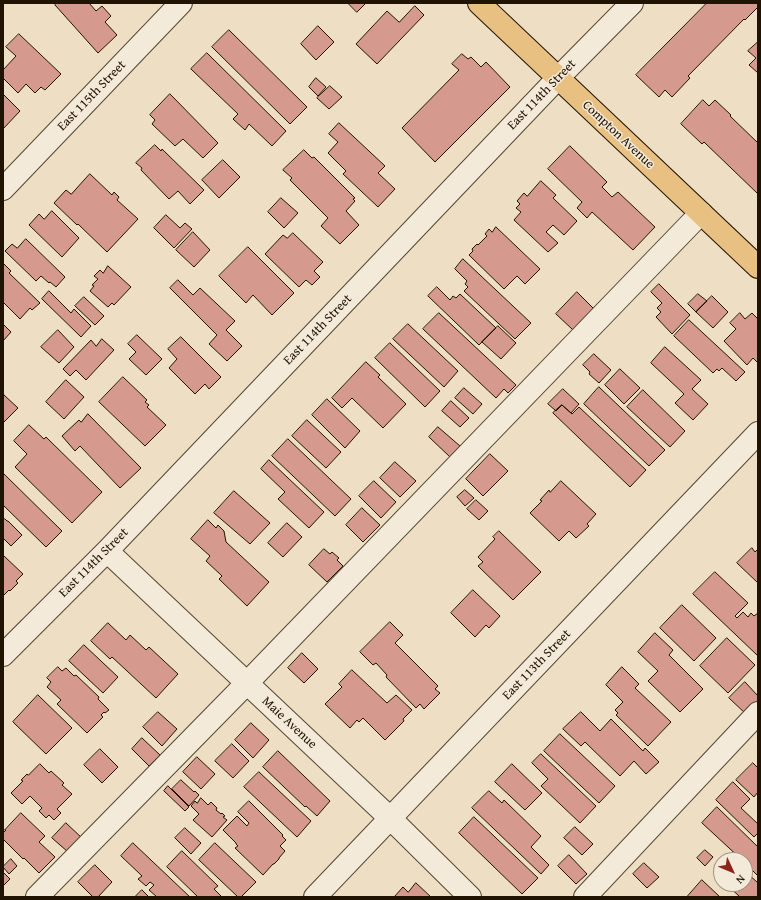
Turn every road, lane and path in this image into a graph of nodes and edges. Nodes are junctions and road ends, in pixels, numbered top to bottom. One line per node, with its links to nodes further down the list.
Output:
1 (181, 3): 5 (street, East 115th Street)
2 (479, 3): 4 (main road, Compton Avenue)
3 (632, 3): 4 (street, East 114th Street)
4 (558, 78): 6 (main road, Compton Avenue); 9 (street, East 114th Street)
5 (3, 189)
6 (701, 213): 7 (main road, Compton Avenue); 11 (street)
7 (758, 267)
8 (758, 433): 13 (street, East 113th Street)
9 (107, 551): 10 (street, East 114th Street); 11 (street, Maie Avenue)
10 (3, 655)
11 (247, 683): 13 (street, Maie Avenue); 14 (street)
12 (758, 713): 17 (street)
13 (391, 819): 15 (street, East 113th Street); 16 (street, Maie Avenue)
14 (37, 897)
15 (316, 897)
16 (470, 897)
17 (585, 897)

